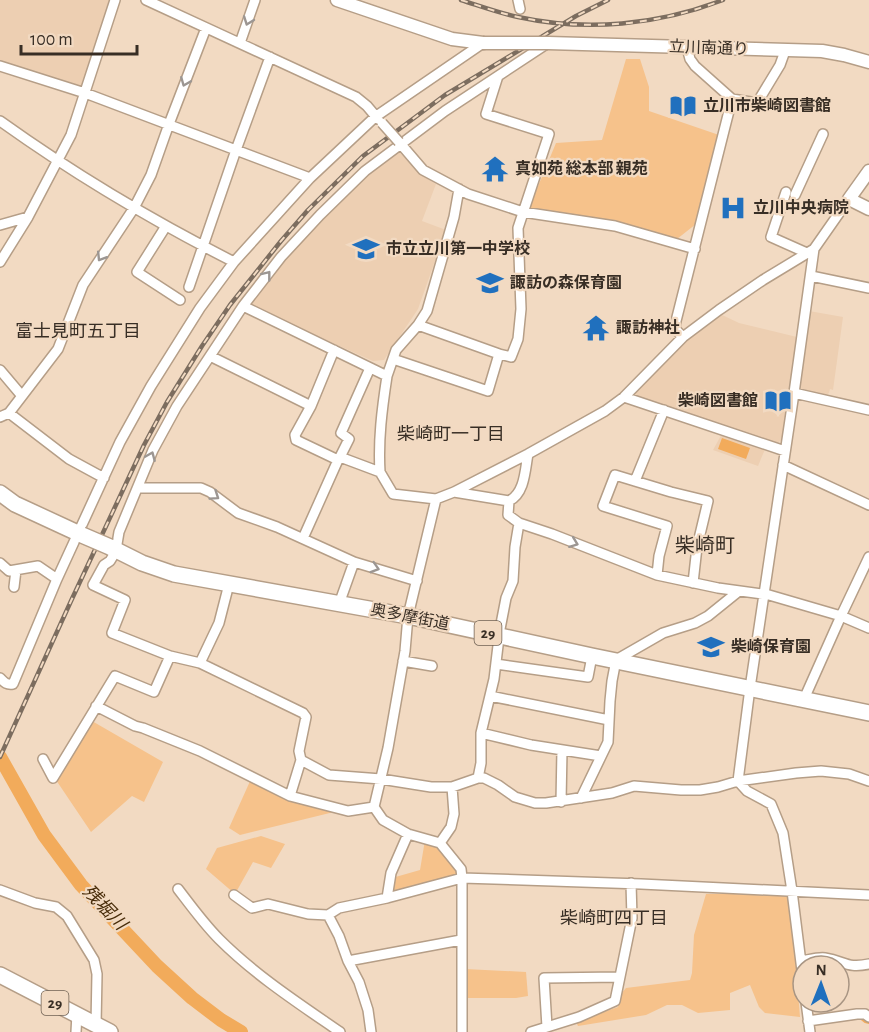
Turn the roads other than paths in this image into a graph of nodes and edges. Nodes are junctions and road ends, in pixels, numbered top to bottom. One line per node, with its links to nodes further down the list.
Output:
1 (115, 0): 15 (street)
2 (146, 0): 5 (street)
3 (255, 0): 6 (street, one-way to 6)
4 (337, 0): 7 (street)
5 (206, 28): 6 (street); 19 (street, one-way to 19)
6 (240, 43): 11 (street)
7 (483, 43): 8 (street, 立川南通り, bridge); 17 (street)
8 (548, 43): 9 (street, 立川南通り); 14 (street)
9 (687, 48): 10 (street, 立川南通り); 16 (street)
10 (785, 51): 12 (street, 立川南通り); 16 (street)
11 (270, 57): 17 (street); 22 (street)
12 (869, 62)
13 (0, 66): 15 (street)
14 (498, 76): 21 (street); 30 (street)
15 (86, 93): 19 (street); 23 (street)
16 (732, 99): 35 (street)
17 (379, 120): 21 (street, bridge); 25 (street)
18 (0, 121): 23 (street)
19 (168, 124): 22 (street); 28 (street)
20 (823, 134): 36 (street)
21 (400, 144): 26 (street); 43 (street, one-way to 21)
22 (236, 150): 25 (street); 34 (street)
23 (58, 161): 28 (street); 31 (street)
24 (869, 171): 27 (street)
25 (310, 178): 38 (street)
26 (459, 189): 30 (street); 44 (street)
27 (849, 199): 29 (street); 36 (street)
28 (134, 208): 33 (street); 54 (street, one-way to 54)
29 (869, 208)
30 (523, 212): 35 (street); 47 (street)
31 (28, 217): 32 (street); 37 (street)
32 (0, 225)
33 (166, 226): 34 (street); 42 (street)
34 (204, 246): 38 (street); 40 (street)
35 (695, 249): 45 (street)
36 (810, 251): 39 (street); 45 (street)
37 (0, 262)
38 (234, 262): 65 (street)
39 (811, 276): 41 (street); 53 (street)
40 (189, 287)
41 (869, 288)
42 (180, 300)
43 (243, 306): 46 (street); 48 (street)
44 (418, 325): 47 (street); 49 (street)
45 (683, 338): 55 (street)
46 (334, 350): 50 (street); 56 (street)
47 (499, 354): 49 (street)
48 (210, 357): 56 (street); 67 (street, one-way to 48)
49 (393, 359): 52 (street)
50 (369, 368): 52 (street); 62 (street)
51 (0, 370): 54 (street)
52 (387, 376): 64 (street)
53 (794, 393): 58 (street); 60 (street)
54 (22, 396): 59 (street)
55 (624, 397): 57 (street); 61 (street)
56 (310, 406): 62 (street)
57 (664, 410): 60 (street); 66 (street)
58 (869, 410)
59 (4, 415): 65 (street)
60 (785, 451): 63 (street)
61 (528, 454): 68 (street); 71 (street)
62 (339, 459): 64 (street); 75 (street)
63 (783, 465): 72 (street); 88 (street)
64 (380, 472): 70 (street)
65 (104, 478): 74 (street)
66 (635, 481): 81 (street); 84 (street)
67 (138, 488): 75 (street, one-way to 75); 76 (street)
68 (454, 492): 70 (street); 71 (street)
69 (0, 493): 74 (main road, 奥多摩街道 / 29)
70 (436, 499): 83 (street)
71 (508, 501): 73 (street)
72 (869, 504)
73 (519, 523): 81 (street, one-way to 81); 93 (street)
74 (81, 534): 76 (main road, 奥多摩街道 / 29, bridge); 82 (street)
75 (302, 538): 78 (street)
76 (112, 548): 85 (main road, 奥多摩街道 / 29); 94 (street)
77 (869, 557): 91 (street)
78 (354, 562): 83 (street, one-way to 83); 89 (street)
79 (0, 563): 80 (street)
80 (16, 570): 82 (street); 86 (street)
81 (657, 575): 84 (street)
82 (57, 579): 101 (street)
83 (417, 581): 90 (street)
84 (693, 583): 87 (street)
85 (229, 584): 89 (main road, 奥多摩街道 / 29); 98 (street)
86 (14, 586)
87 (739, 591): 88 (street); 96 (street)
88 (764, 594): 91 (street); 102 (street)
89 (339, 604): 90 (main road, 奥多摩街道 / 29)
90 (408, 616): 93 (main road, 奥多摩街道 / 29); 97 (street)
91 (841, 616): 92 (street); 104 (street)
92 (869, 628)
93 (500, 636): 95 (main road, 奥多摩街道 / 29); 99 (street)
94 (170, 656): 98 (street); 105 (street)
95 (592, 656): 96 (main road, 奥多摩街道 / 29); 99 (street)
96 (616, 660): 102 (main road, 奥多摩街道 / 29); 107 (street)
97 (403, 661): 100 (street); 114 (street)
98 (200, 663): 112 (street)
99 (496, 664): 103 (street)
100 (432, 666)
101 (0, 678)
102 (750, 688): 104 (main road, 奥多摩街道 / 29); 115 (street)
103 (490, 696): 107 (street); 108 (street)
104 (804, 699): 106 (main road, 奥多摩街道 / 29)
105 (96, 706): 111 (street); 118 (street)
106 (869, 712)
107 (609, 720): 110 (street)
108 (481, 733): 109 (street); 113 (street)
109 (562, 750): 110 (street); 120 (street)
110 (601, 756): 119 (street)
111 (43, 759)
112 (301, 760): 114 (street); 118 (street)
113 (478, 778): 117 (street); 120 (street)
114 (381, 779): 117 (street); 121 (street)
115 (738, 781): 116 (street); 119 (street); 128 (street)
116 (869, 781)
117 (452, 788): 123 (street)
118 (290, 796): 121 (street)
119 (581, 798): 120 (street)
120 (561, 802)
121 (374, 807): 122 (street)
122 (408, 834): 123 (street); 131 (street)
123 (441, 843): 124 (street)
124 (462, 878): 125 (street); 131 (street); 133 (street)
125 (631, 884): 128 (street); 139 (street)
126 (178, 889): 147 (street)
127 (0, 890): 145 (street)
128 (792, 891): 129 (street); 134 (street)
129 (869, 895)
130 (234, 896): 132 (street)
131 (387, 898): 132 (street)
132 (328, 915): 135 (street)
133 (461, 940): 135 (street); 149 (street)
134 (800, 954)
135 (348, 962): 148 (street)
136 (869, 964): 137 (street)
137 (851, 965)
138 (0, 975): 140 (main road, 29)
139 (620, 977): 144 (street); 144 (street)
140 (77, 1014): 145 (main road, 29); 146 (street)
141 (807, 1014): 143 (street)
142 (869, 1017): 143 (street)
143 (808, 1021): 151 (street)
144 (547, 1027): 150 (street)
145 (103, 1028)
146 (76, 1032)
147 (340, 1032)
148 (371, 1032)
149 (462, 1032)
150 (531, 1032)
151 (810, 1032)

